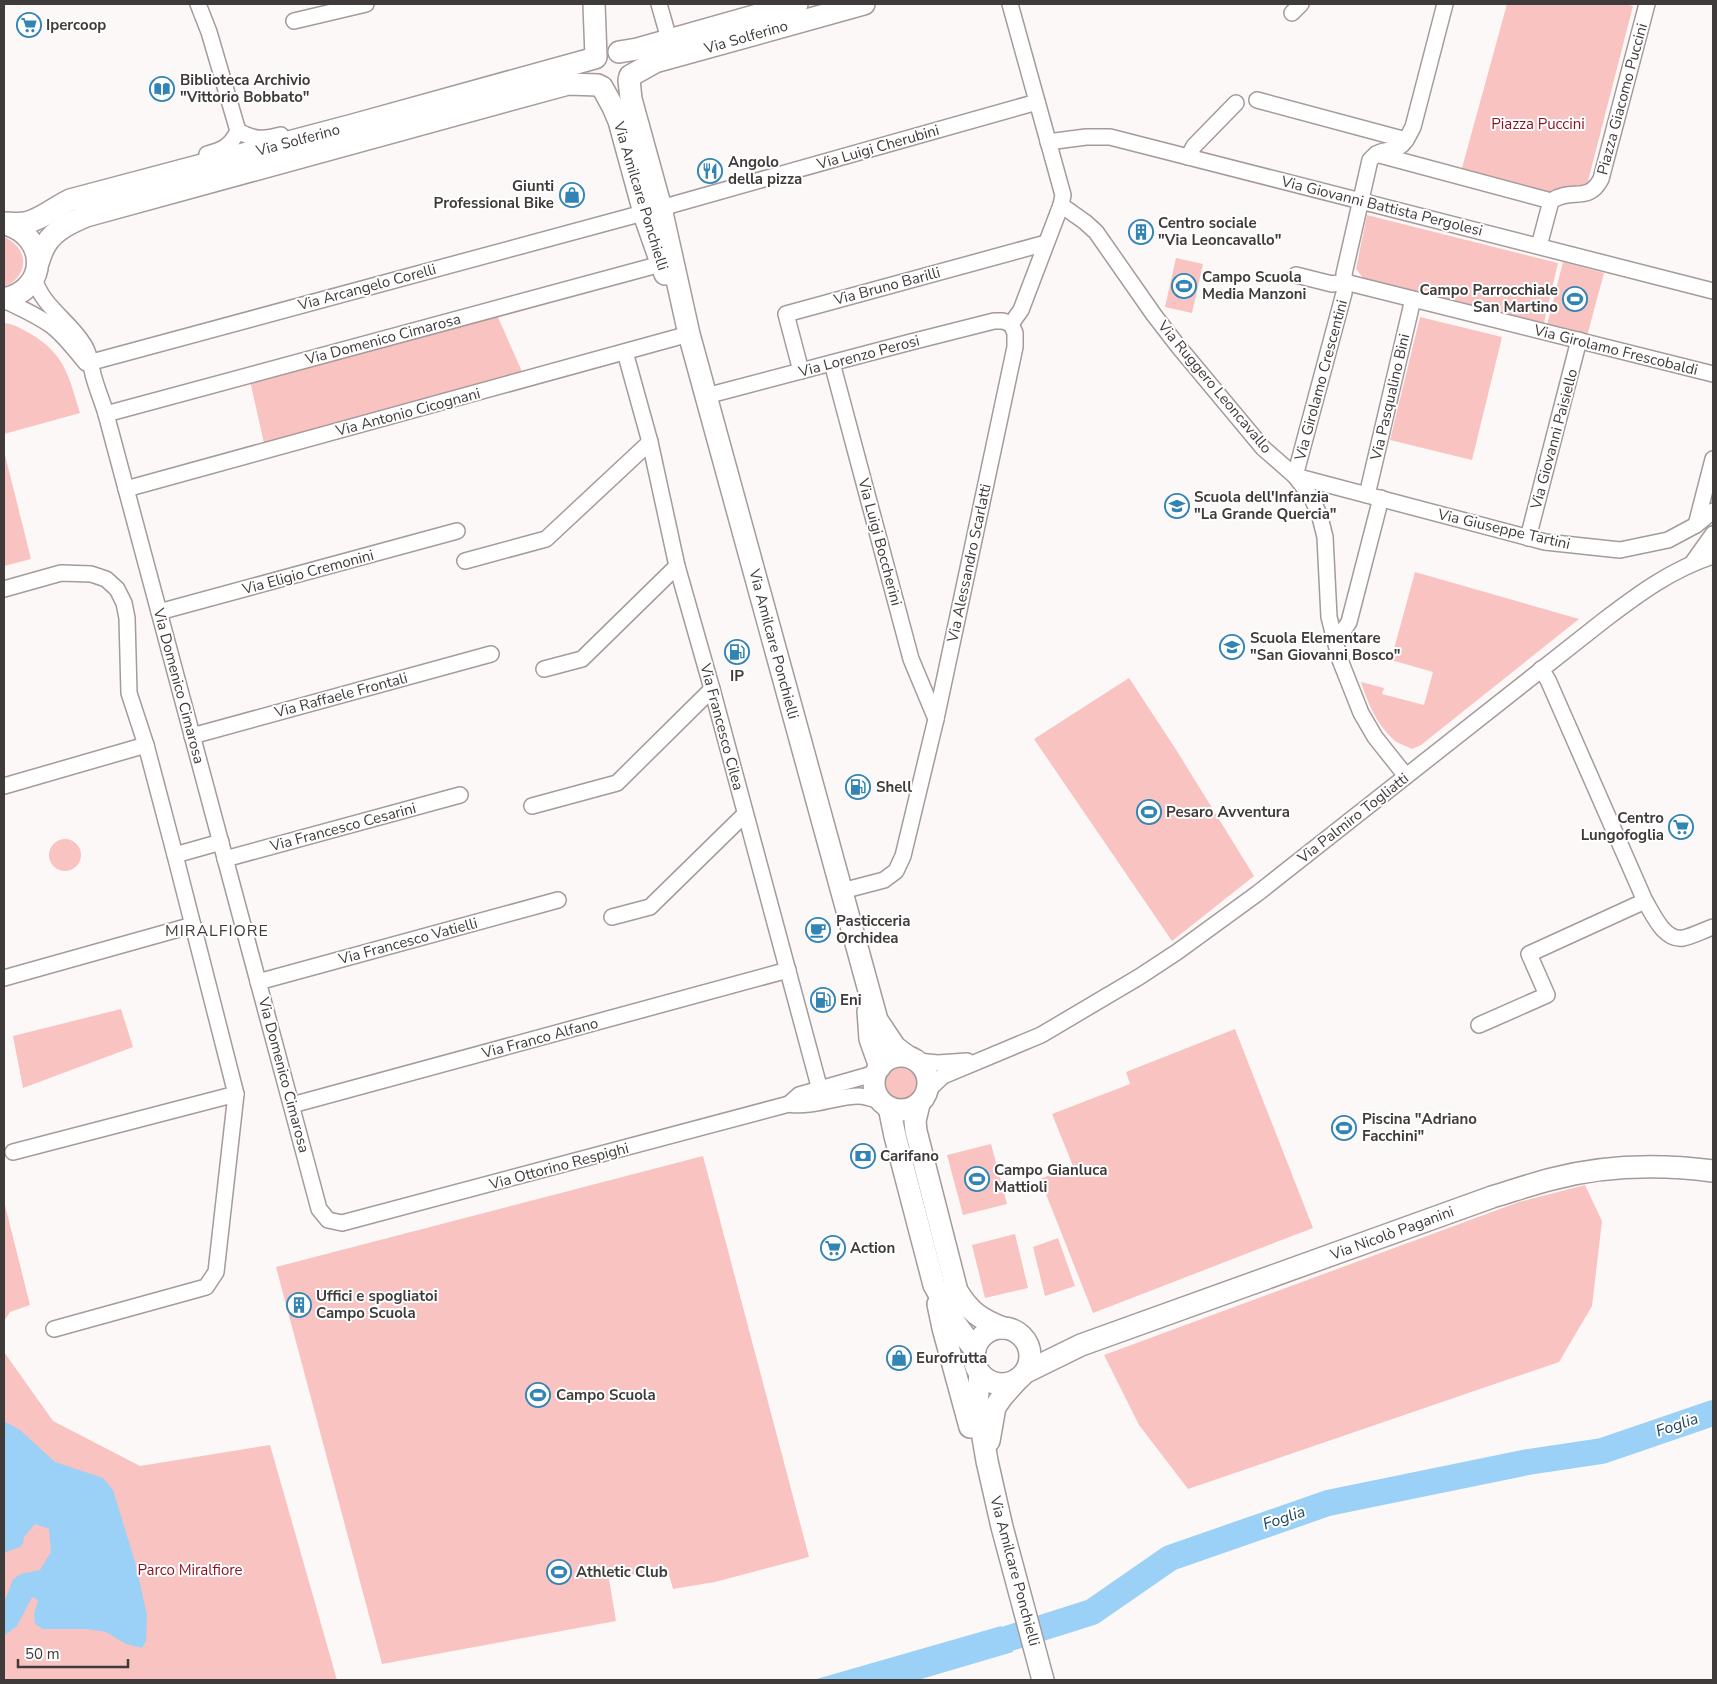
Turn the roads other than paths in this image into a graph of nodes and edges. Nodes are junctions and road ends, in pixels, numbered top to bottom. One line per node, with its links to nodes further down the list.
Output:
1 (198, 4): 20 (street)
2 (366, 4): 10 (street)
3 (596, 4): 12 (main road); 13 (main road)
4 (659, 4): 11 (street)
5 (797, 4): 11 (main road, Via Solferino)
6 (864, 4): 14 (main road, Via Solferino)
7 (1010, 4): 17 (street)
8 (1445, 4): 21 (street)
9 (1647, 4): 27 (street, Piazza Giacomo Puccini)
10 (294, 21)
11 (669, 39): 12 (main road, Via Solferino)
12 (618, 51): 13 (main road, Via Solferino); 14 (main road)
13 (595, 58): 15 (main road); 19 (main road, Via Solferino)
14 (629, 78): 15 (main road, Via Solferino); 29 (main road, Via Amilcare Ponchielli)
15 (600, 86): 29 (main road, Via Amilcare Ponchielli); 34 (main road, Via Solferino)
16 (1257, 100): 21 (street)
17 (1037, 102): 22 (street); 29 (street, Via Luigi Cherubini)
18 (1236, 103): 24 (street)
19 (353, 125): 20 (street); 25 (main road, Via Solferino)
20 (238, 131): 25 (street)
21 (1406, 140): 23 (street)
22 (1048, 142): 24 (street, Via Giovanni Battista Pergolesi); 28 (street)
23 (1375, 154): 26 (street); 27 (street)
24 (1188, 157): 26 (street, Via Giovanni Battista Pergolesi)
25 (128, 185): 30 (main road, Via Solferino)
26 (1360, 201): 32 (street, Via Giovanni Battista Pergolesi); 36 (street)
27 (1551, 201): 32 (street)
28 (1061, 205): 31 (street); 52 (street, Via Ruggero Leoncavallo)
29 (652, 210): 33 (main road, Via Amilcare Ponchielli); 41 (main road, Via Amilcare Ponchielli); 45 (street, Via Arcangelo Corelli)
30 (4, 223): 34 (main road, Via Solferino)
31 (1046, 243): 40 (street); 46 (street, Via Bruno Barilli)
32 (1539, 246): 37 (street, Via Giovanni Battista Pergolesi)
33 (660, 264): 41 (main road, Via Amilcare Ponchielli); 49 (street, Via Domenico Cimarosa)
34 (36, 270): 39 (main road, Via Solferino); 45 (street, Via Domenico Cimarosa)
35 (1296, 275): 36 (street, Via Girolamo Frescobaldi)
36 (1345, 282): 38 (street, Via Girolamo Frescobaldi); 52 (street, Via Girolamo Crescentini)
37 (1713, 291)
38 (1413, 299): 42 (street, Via Girolamo Frescobaldi); 55 (street, Via Pasqualino Bini)
39 (4, 300): 45 (street, Via Domenico Cimarosa)
40 (1011, 324): 44 (street, Via Lorenzo Perosi); 73 (street, Via Alessandro Scarlatti)
41 (689, 334): 43 (street, Via Antonio Cicognani); 48 (main road, Via Amilcare Ponchielli)
42 (1579, 340): 47 (street, Via Girolamo Frescobaldi); 61 (street, Via Giovanni Paisiello)
43 (625, 352): 50 (street, Via Francesco Cilea); 53 (street, Via Antonio Cicognani)
44 (832, 363): 46 (street, Via Lorenzo Perosi); 73 (street, Via Luigi Boccherini)
45 (92, 366): 49 (street, Via Domenico Cimarosa)
46 (801, 371): 48 (street, Via Lorenzo Perosi)
47 (1713, 374)
48 (706, 396): 84 (main road, Via Amilcare Ponchielli)
49 (106, 414): 53 (street, Via Domenico Cimarosa)
50 (650, 442): 63 (street); 65 (street, Via Francesco Cilea)
51 (1713, 459): 58 (street)
52 (1295, 476): 54 (street, Via Giuseppe Tartini); 56 (street, Via Ruggero Leoncavallo)
53 (126, 489): 67 (street, Via Domenico Cimarosa)
54 (1346, 489): 55 (street, Via Giuseppe Tartini); 56 (street, Via Giuseppe Tartini)
55 (1374, 496): 61 (street, Via Giuseppe Tartini); 68 (street, Via Pasqualino Bini)
56 (1312, 498): 68 (street, Via Ruggero Leoncavallo)
57 (1713, 511): 58 (street, Via Giuseppe Tartini)
58 (1696, 526): 61 (street, Via Giuseppe Tartini)
59 (457, 531): 67 (street, Via Eligio Cremonini)
60 (1713, 534): 64 (street)
61 (1528, 538)
62 (1713, 556): 64 (street, Via Palmiro Togliatti)
63 (465, 561)
64 (1693, 562): 71 (street, Via Palmiro Togliatti)
65 (677, 566): 70 (street); 72 (street, Via Francesco Cilea)
66 (4, 589): 75 (street)
67 (159, 612): 74 (street, Via Domenico Cimarosa)
68 (1336, 642): 76 (street, Via Ruggero Leoncavallo)
69 (491, 654): 74 (street, Via Raffaele Frontali)
70 (544, 669)
71 (1541, 669): 76 (street, Via Palmiro Togliatti); 86 (street)
72 (712, 689): 79 (street); 80 (street, Via Francesco Cilea)
73 (936, 719): 84 (street, Via Alessandro Scarlatti)
74 (192, 736): 81 (street, Via Domenico Cimarosa)
75 (146, 745): 77 (street); 82 (street)
76 (1406, 776): 96 (street, Via Palmiro Togliatti)
77 (4, 786)
78 (460, 795): 83 (street, Via Francesco Cesarini)
79 (532, 806)
80 (745, 814): 87 (street); 91 (street, Via Francesco Cilea)
81 (221, 842): 82 (street); 83 (street, Via Domenico Cimarosa)
82 (175, 855): 88 (street)
83 (225, 859): 93 (street, Via Domenico Cimarosa)
84 (842, 891): 90 (main road, Via Amilcare Ponchielli)
85 (558, 900): 93 (street, Via Francesco Vatielli)
86 (1645, 901): 89 (street); 94 (street)
87 (612, 918)
88 (193, 925): 92 (street); 98 (street)
89 (1713, 927)
90 (858, 954): 95 (main road, Via Amilcare Ponchielli); 97 (main road, Via Amilcare Ponchielli)
91 (788, 970): 99 (street, Via Francesco Cilea); 102 (street, Via Franco Alfano)
92 (4, 978)
93 (258, 982): 102 (street, Via Domenico Cimarosa)
94 (1479, 1025)
95 (912, 1059): 96 (street, Via Palmiro Togliatti); 97 (main road); 100 (main road, Via Amilcare Ponchielli)
96 (978, 1060): 100 (street, Via Palmiro Togliatti)
97 (878, 1070): 99 (street, Via Ottorino Respighi); 101 (main road, Via Amilcare Ponchielli)
98 (236, 1094): 103 (street); 108 (street)
99 (821, 1095): 101 (street, Via Ottorino Respighi); 105 (street, Via Ottorino Respighi)
100 (923, 1097): 101 (main road); 107 (main road, Via Amilcare Ponchielli)
101 (885, 1104): 106 (main road, Via Amilcare Ponchielli)
102 (292, 1105): 105 (street, Via Domenico Cimarosa)
103 (13, 1152)
104 (1713, 1171): 110 (main road, Via Nicolò Paganini)
105 (328, 1220)
106 (934, 1285): 111 (main road, Via Amilcare Ponchielli); 114 (main road)
107 (1003, 1328): 109 (main road, Via Amilcare Ponchielli); 111 (main road)
108 (54, 1329)
109 (1024, 1339): 110 (main road, Via Nicolò Paganini); 113 (main road)
110 (1080, 1345): 113 (main road, Via Nicolò Paganini)
111 (975, 1350): 112 (main road, Via Amilcare Ponchielli)
112 (980, 1374): 113 (main road); 114 (main road, Via Amilcare Ponchielli)
113 (1022, 1375): 114 (main road, Via Amilcare Ponchielli)
114 (987, 1461): 115 (main road, Via Amilcare Ponchielli)
115 (1043, 1680)

